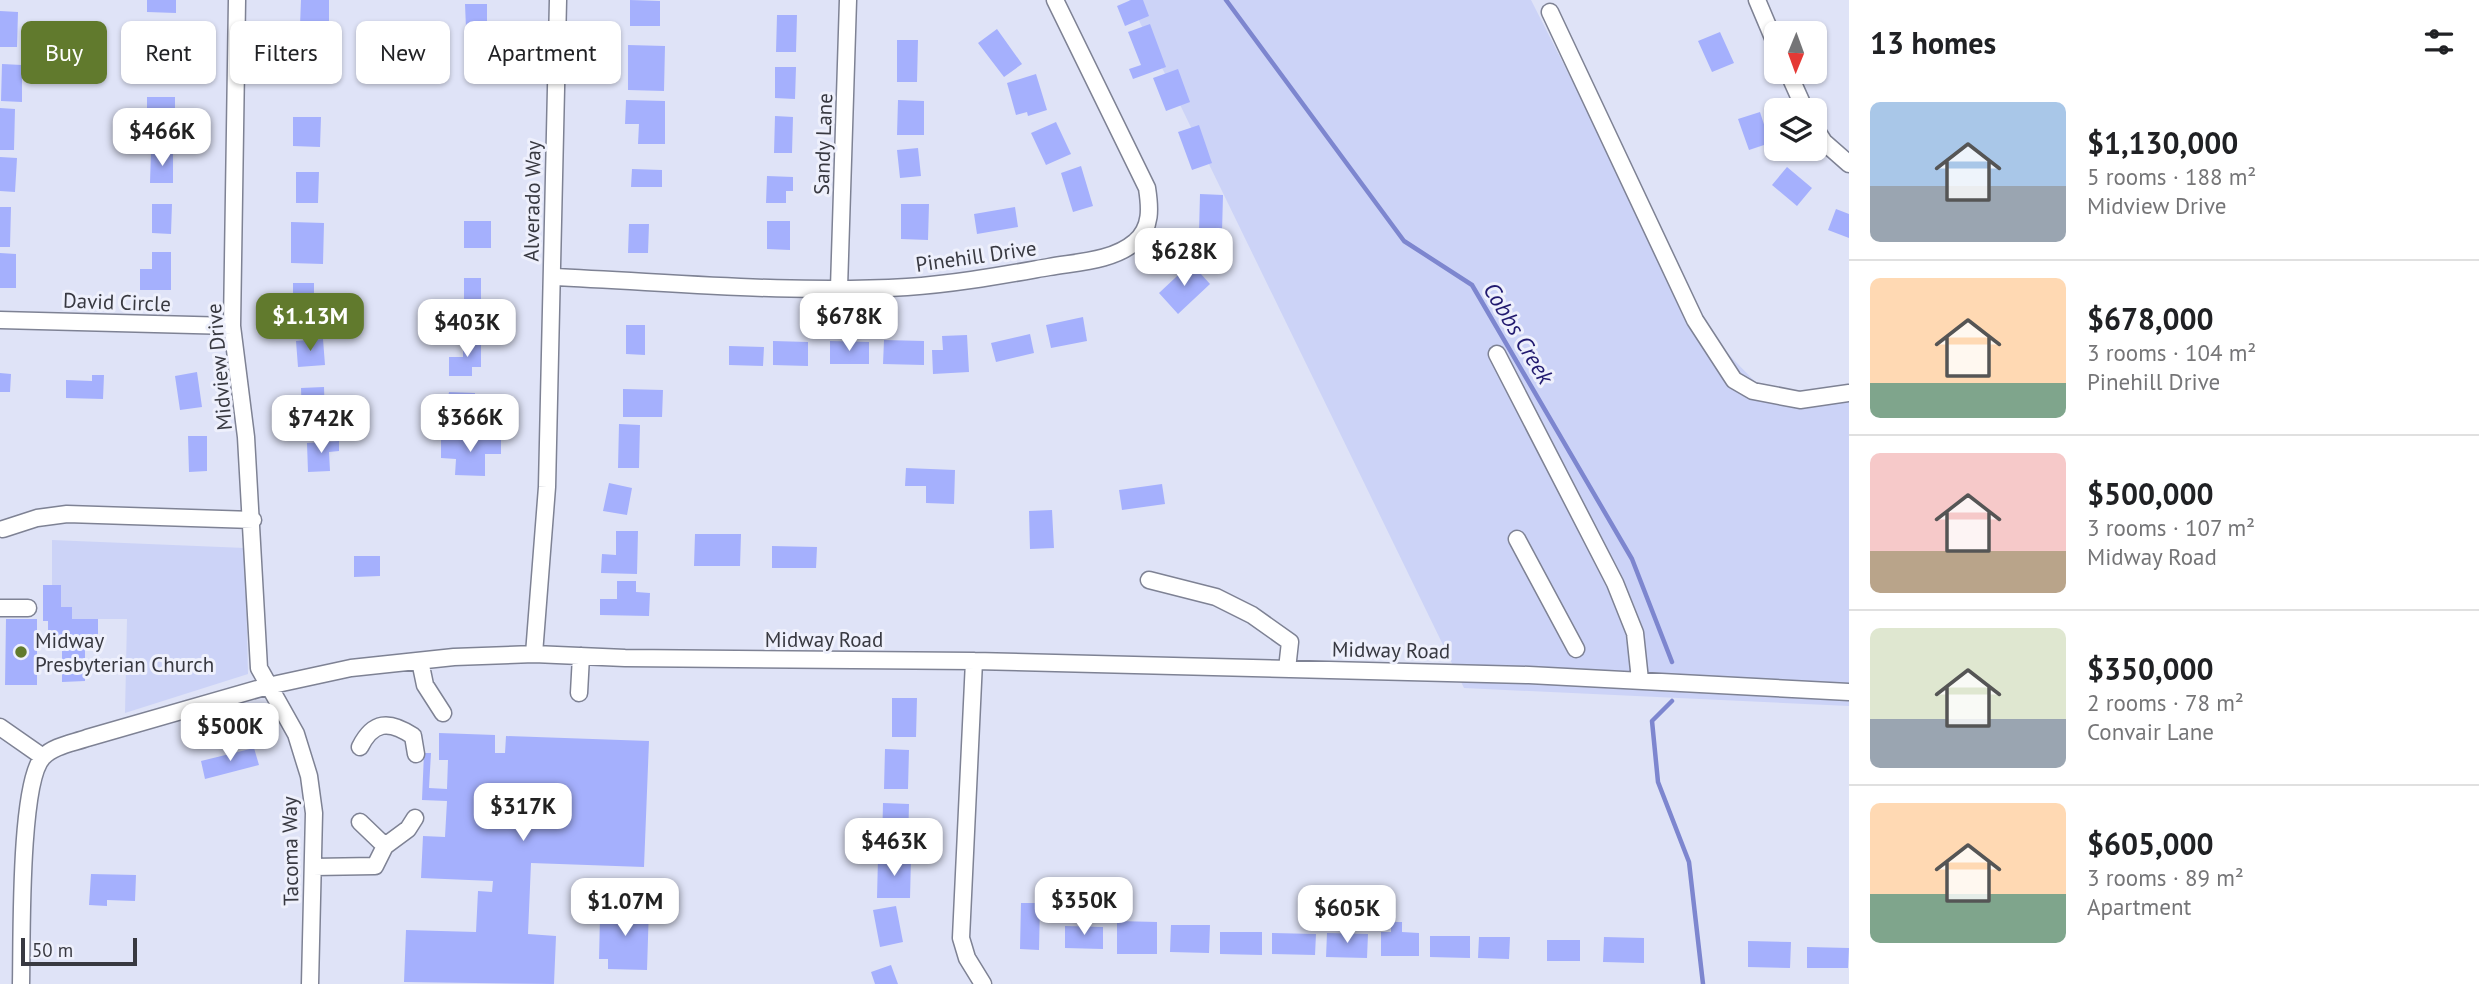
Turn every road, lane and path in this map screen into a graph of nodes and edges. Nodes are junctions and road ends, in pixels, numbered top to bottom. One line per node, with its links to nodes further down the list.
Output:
1 (237, 0): 13 (street, Midview Drive)
2 (558, 0): 10 (street, Alverado Way)
3 (848, 0): 11 (street, Sandy Lane)
4 (1055, 0): 11 (street, Pinehill Drive)
5 (1757, 0): 7 (street)
6 (1550, 12): 15 (street)
7 (1766, 21)
8 (1827, 145): 9 (street)
9 (1849, 164)
10 (551, 278): 11 (street, Pinehill Drive); 23 (street, Alverado Way)
11 (839, 288)
12 (0, 320): 13 (street, David Circle)
13 (232, 326): 16 (street, Midview Drive)
14 (1497, 354): 28 (street)
15 (1849, 393)
16 (253, 520): 17 (street); 29 (street, Midview Drive)
17 (3, 529)
18 (1517, 540): 22 (street)
19 (1149, 580): 27 (street)
20 (0, 608): 21 (street)
21 (29, 608)
22 (1576, 649)
23 (534, 654): 24 (street, Midway Road); 25 (street, Midway Road)
24 (581, 656): 26 (street, Midway Road); 31 (street)
25 (420, 661): 29 (street, Midway Road); 32 (street)
26 (974, 661): 27 (street, Midway Road); 43 (street)
27 (1287, 669): 28 (street, Midway Road)
28 (1640, 680): 30 (street, Midway Road)
29 (268, 686): 36 (street, Midway Road); 40 (street, Tacoma Way)
30 (1849, 692)
31 (579, 693)
32 (443, 713)
33 (0, 727): 36 (street)
34 (360, 747): 35 (street)
35 (416, 754)
36 (43, 757): 41 (street)
37 (415, 818): 39 (street)
38 (360, 822): 39 (street)
39 (385, 846): 40 (street)
40 (313, 867): 42 (street, Tacoma Way)
41 (21, 984)
42 (310, 984)
43 (983, 984)

